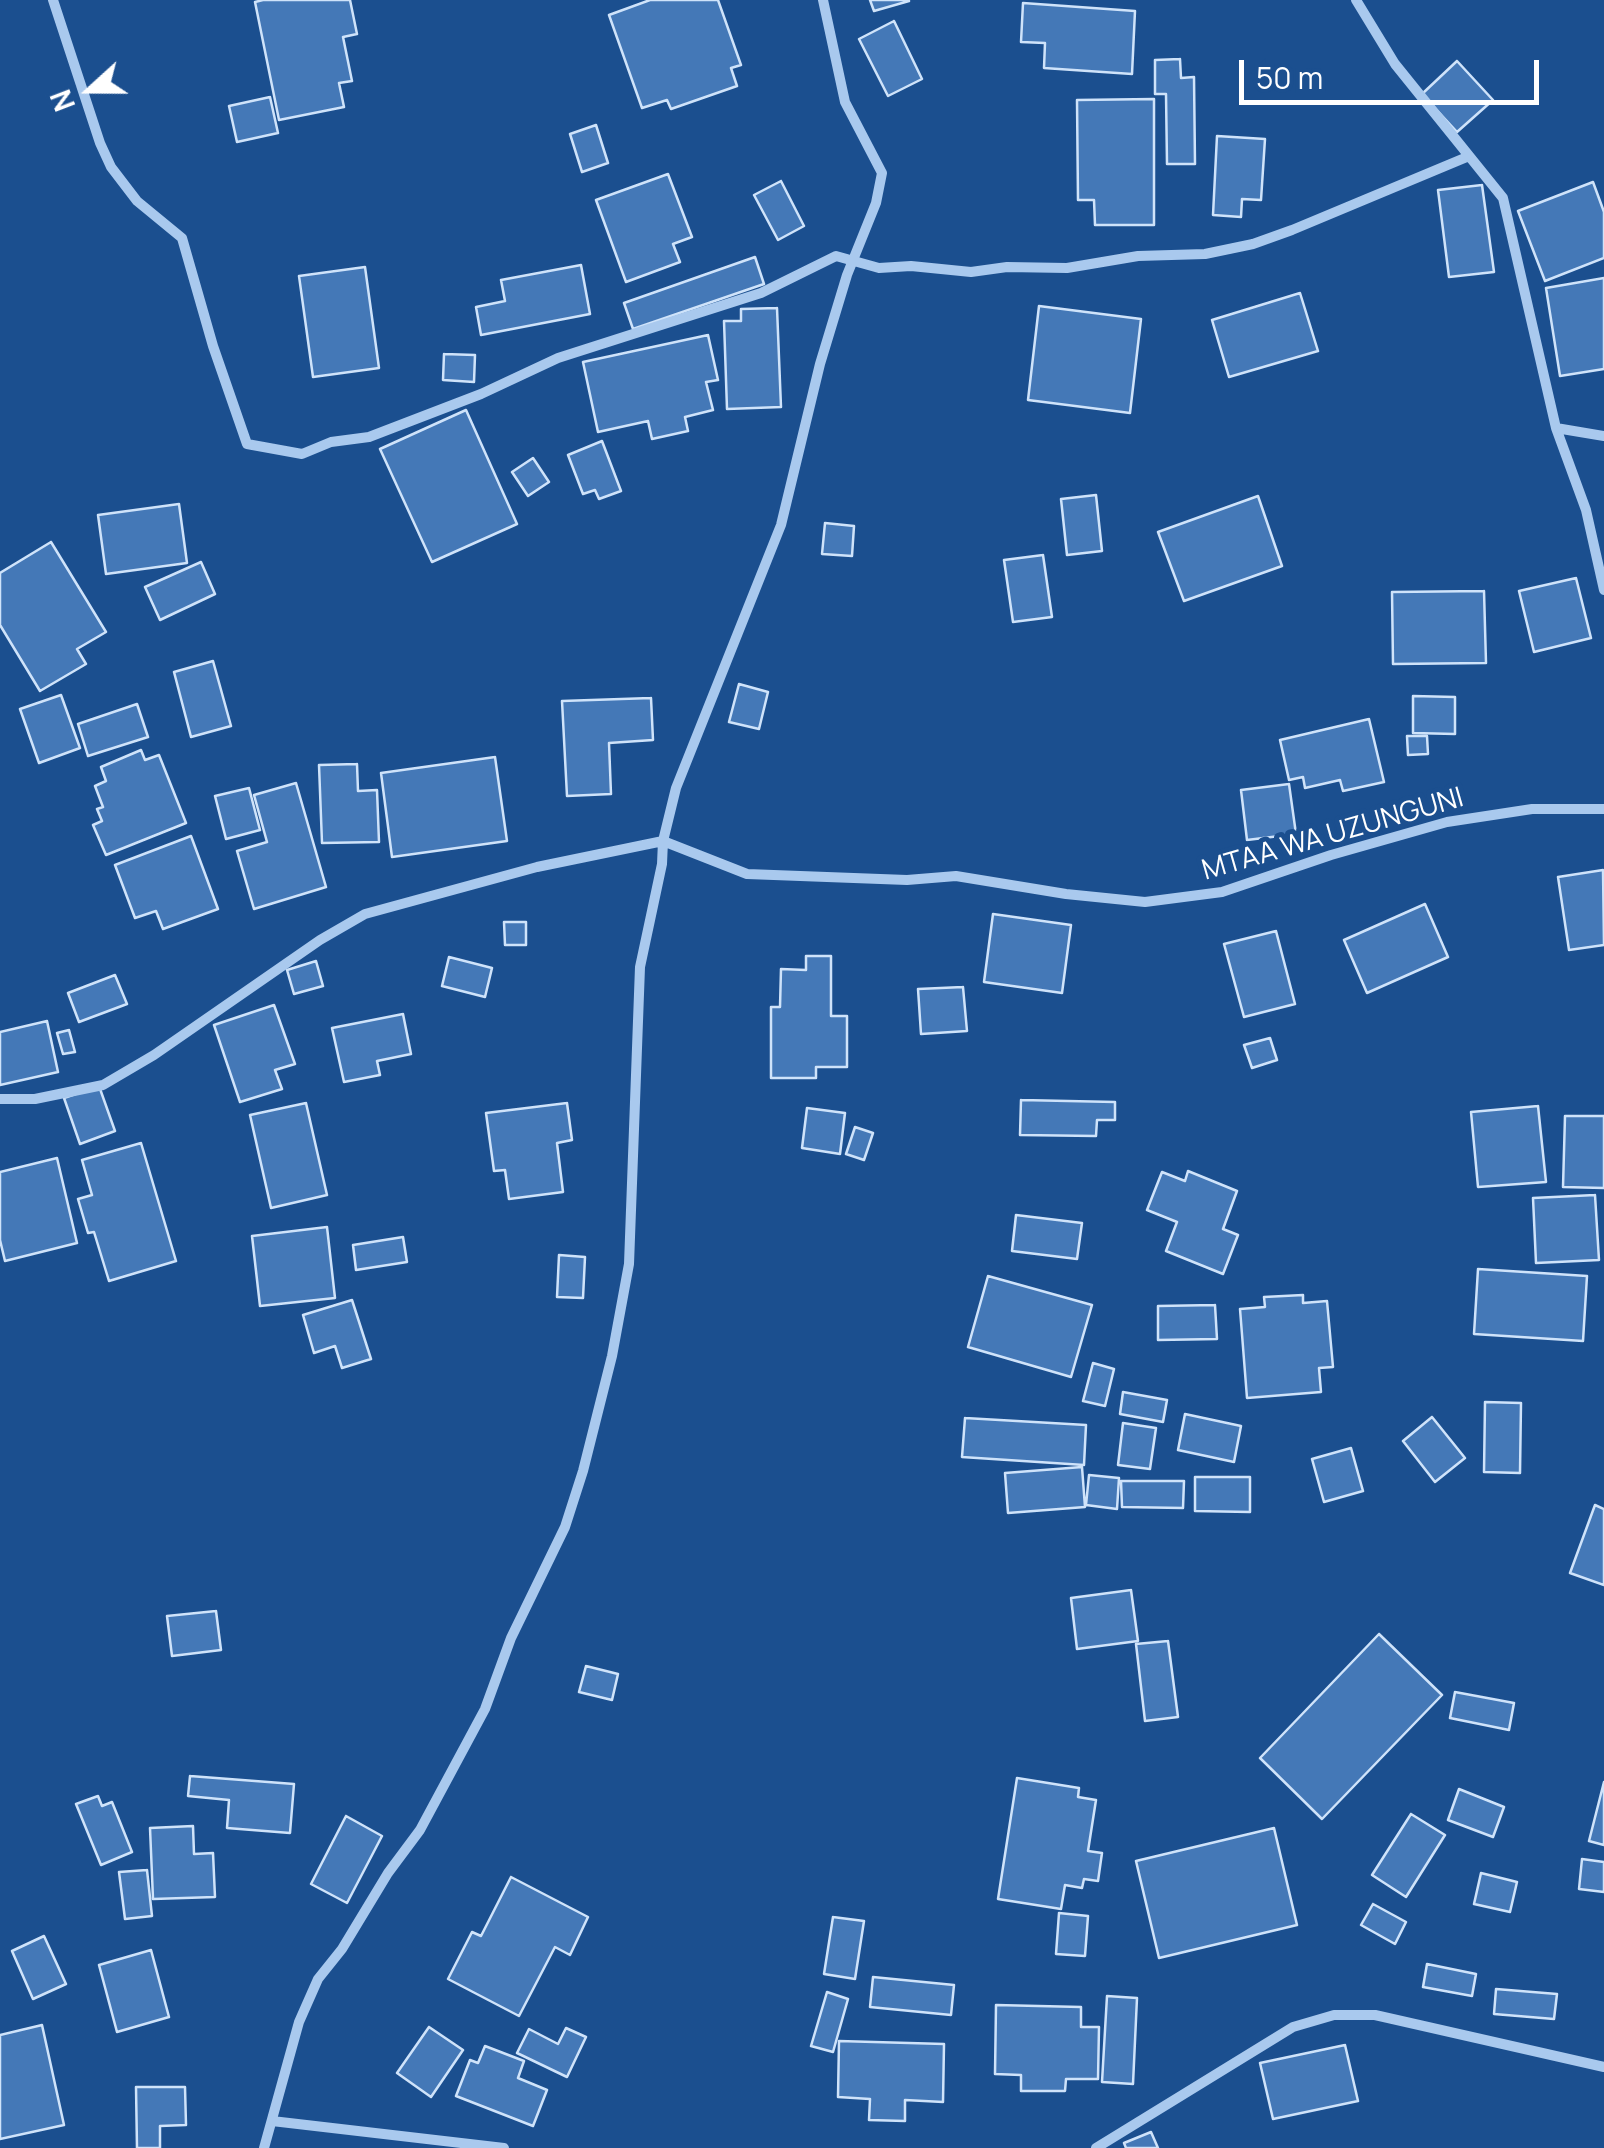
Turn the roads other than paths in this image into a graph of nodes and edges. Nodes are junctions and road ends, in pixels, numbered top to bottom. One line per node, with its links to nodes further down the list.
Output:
1 (53, 0): 5 (street)
2 (823, 0): 5 (street)
3 (1356, 0): 4 (street)
4 (1467, 157): 5 (street); 6 (street)
5 (855, 259): 10 (street)
6 (1556, 428): 7 (street); 8 (street)
7 (1604, 436)
8 (1604, 590)
9 (1604, 809): 10 (street, MTAA WA UZUNGUNI)
10 (663, 841): 11 (street); 13 (street)
11 (0, 1099)
12 (1604, 2067): 16 (street)
13 (272, 2122): 14 (street); 15 (street)
14 (264, 2148)
15 (504, 2148)
16 (1096, 2148)

